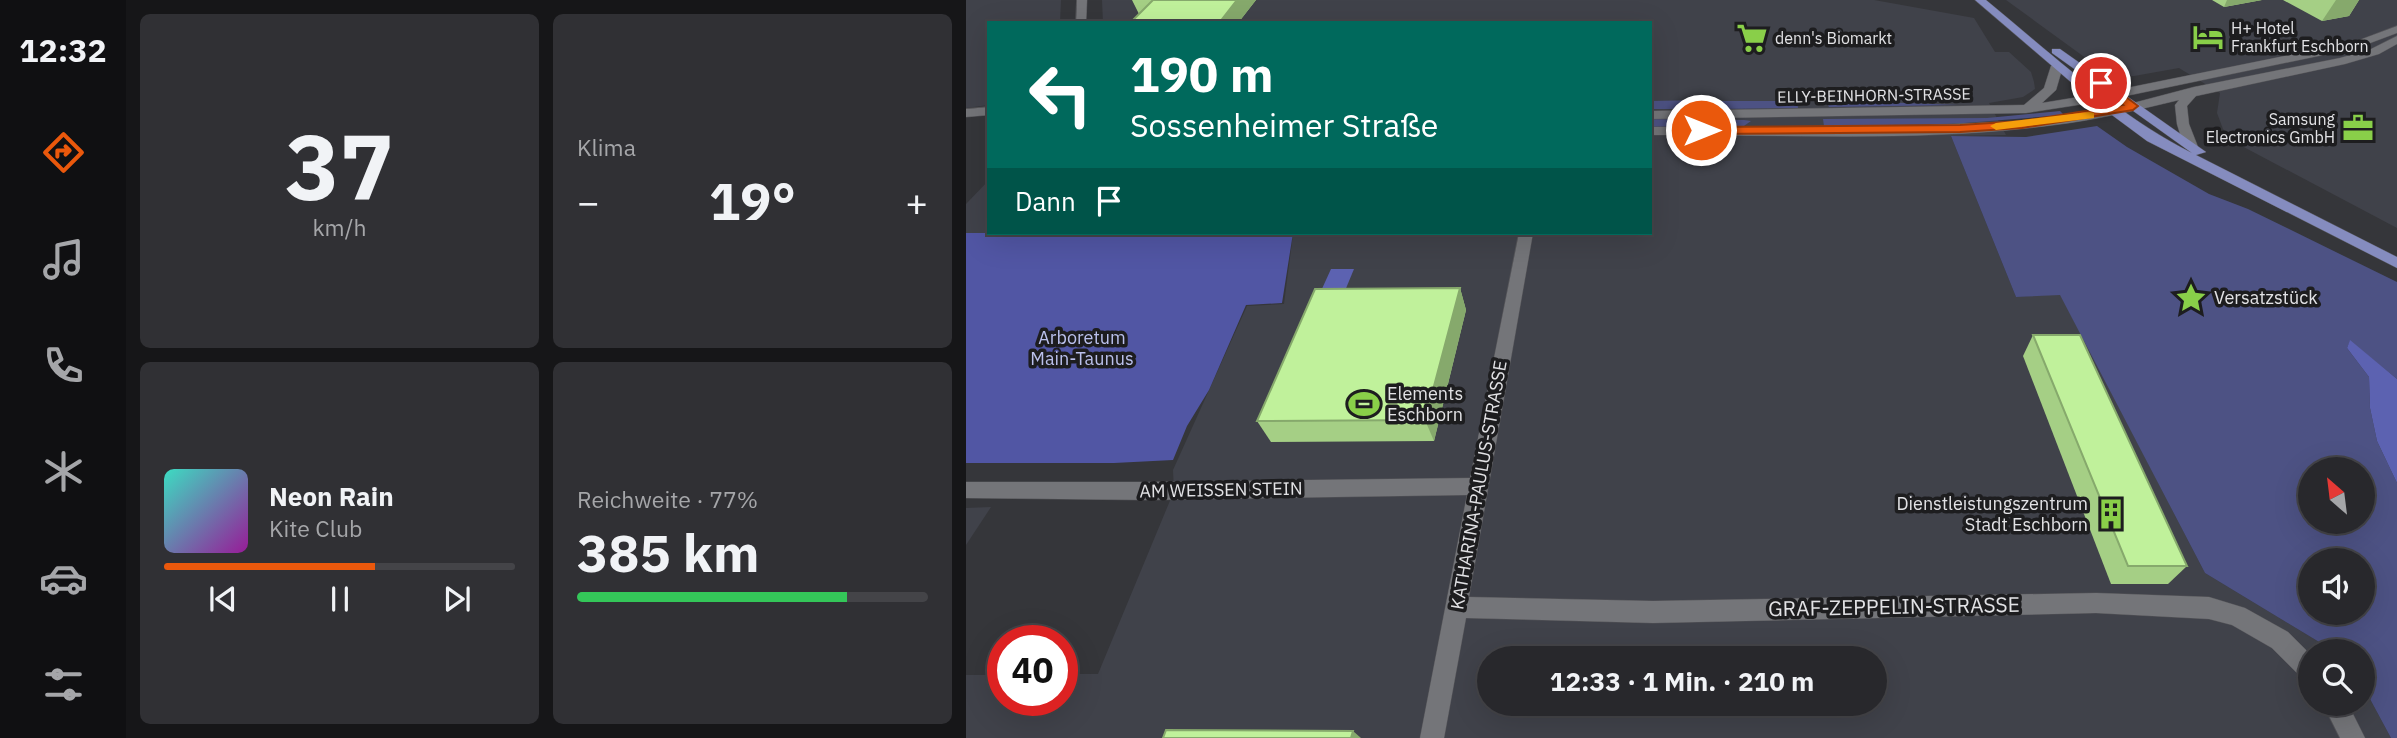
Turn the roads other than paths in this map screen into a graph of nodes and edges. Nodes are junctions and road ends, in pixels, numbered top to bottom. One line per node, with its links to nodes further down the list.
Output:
1 (1082, 0): 3 (street)
2 (1981, 0): 6 (main road); 8 (main road)
3 (1080, 21)
4 (2397, 29): 8 (street, ELLY-BEINHORN-STRASSE)
5 (2397, 39): 7 (street, ELLY-BEINHORN-STRASSE)
6 (2057, 66): 9 (main road); 11 (street)
7 (2195, 90): 10 (street, ELLY-BEINHORN-STRASSE); 19 (street)
8 (2116, 94): 9 (street, ELLY-BEINHORN-STRASSE); 10 (main road)
9 (2096, 98): 11 (street, ELLY-BEINHORN-STRASSE); 13 (main road)
10 (2133, 106): 13 (street, ELLY-BEINHORN-STRASSE); 19 (main road)
11 (2026, 108): 15 (street, ELLY-BEINHORN-STRASSE)
12 (987, 111): 14 (street)
13 (2113, 111): 18 (street, ELLY-BEINHORN-STRASSE); 20 (main road)
14 (966, 114)
15 (1809, 114): 16 (street, ELLY-BEINHORN-STRASSE); 18 (street)
16 (1652, 115)
17 (1652, 131): 18 (street, ELLY-BEINHORN-STRASSE)
18 (1775, 131)
19 (2191, 147): 20 (main road)
20 (2247, 184): 22 (main road)
21 (1526, 235): 23 (street, KATHARINA-PAULUS-STRASSE)
22 (2397, 263)
23 (1476, 486): 24 (street, AM WEISSEN STEIN); 25 (street, KATHARINA-PAULUS-STRASSE)
24 (966, 490)
25 (1457, 607): 26 (street, GRAF-ZEPPELIN-STRASSE); 28 (street, KATHARINA-PAULUS-STRASSE)
26 (2298, 658)
27 (2341, 716): 29 (street)
28 (1432, 738)
29 (2353, 738)

